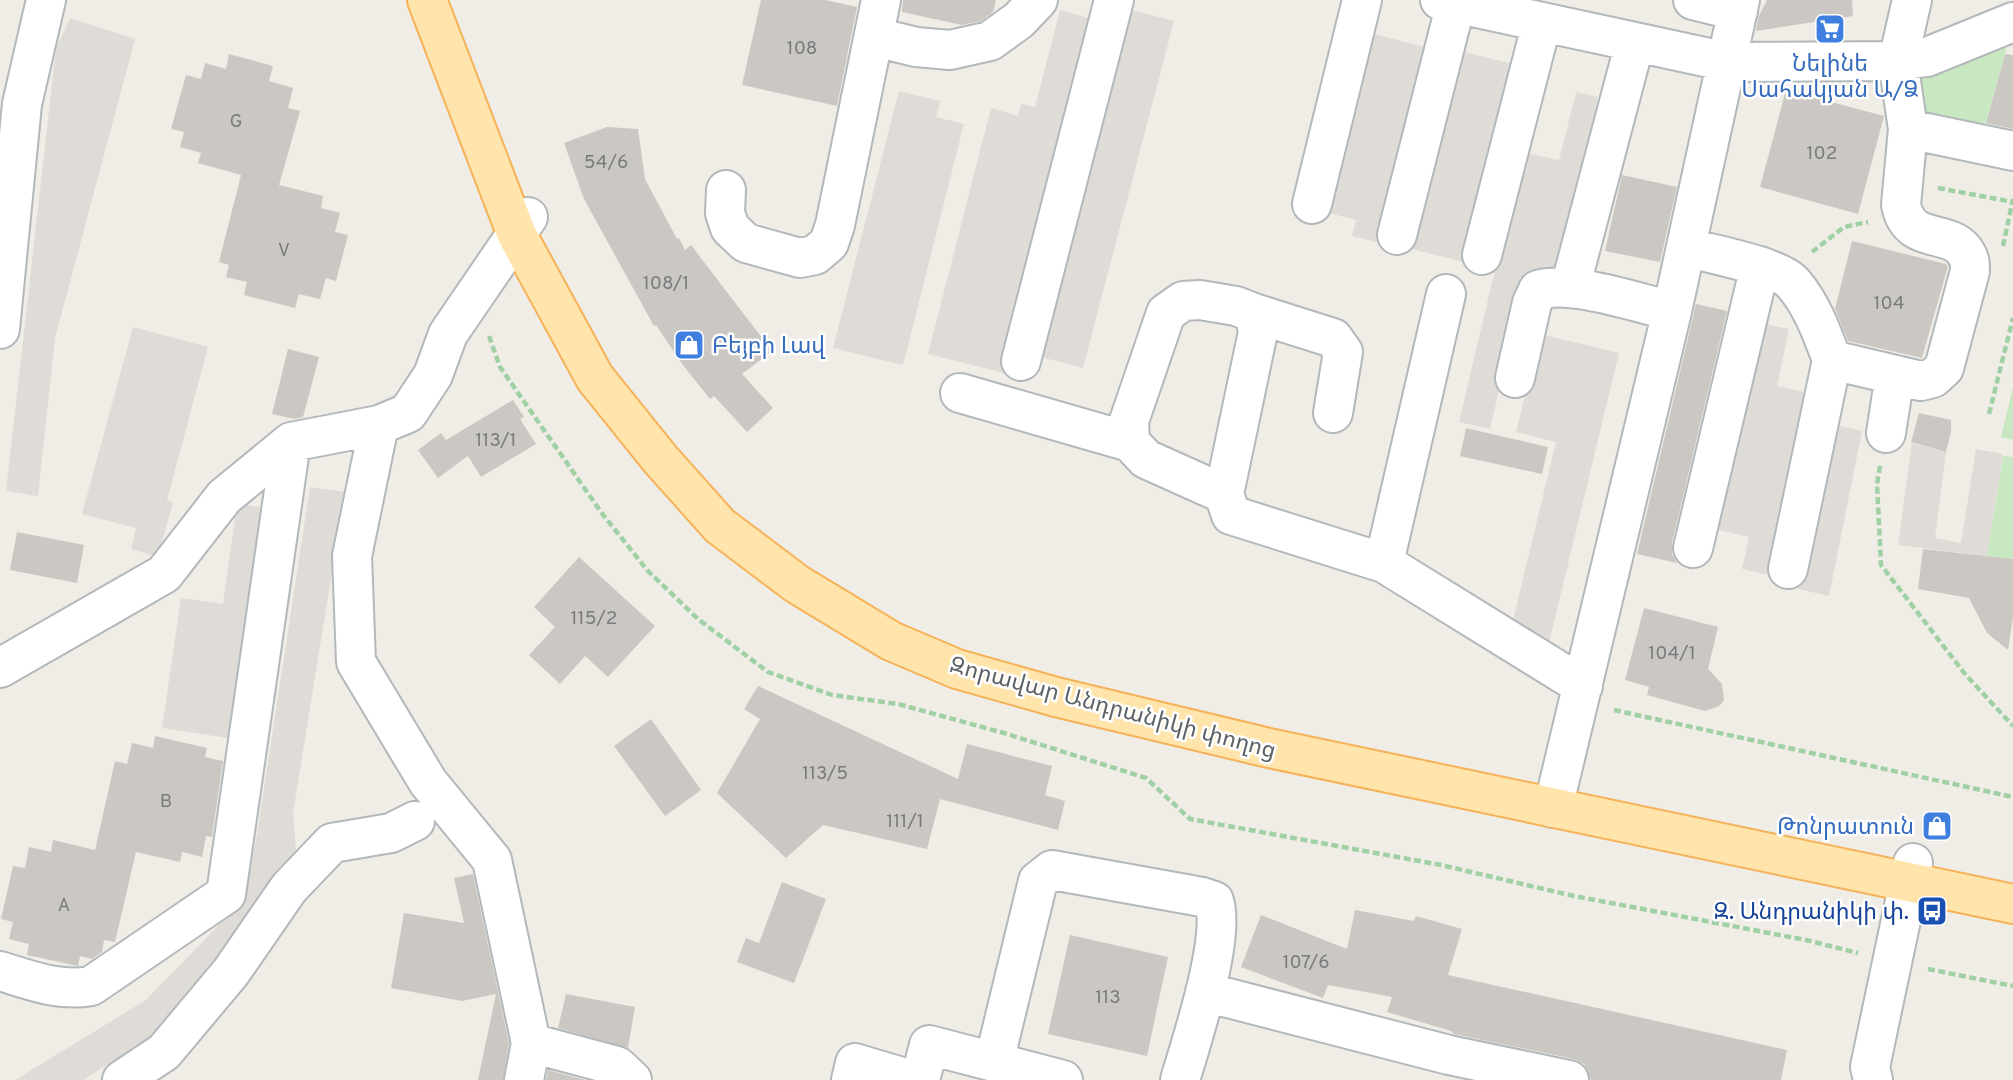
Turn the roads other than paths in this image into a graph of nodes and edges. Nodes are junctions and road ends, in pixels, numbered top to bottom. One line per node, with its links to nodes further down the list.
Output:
1 (46, 0): 18 (street)
2 (427, 0): 23 (main road, Զորավար Անդրանիկի փողոց)
3 (444, 0): 23 (main road, Զորավար Անդրանիկի փողոց)
4 (881, 0): 14 (street)
5 (1038, 0): 14 (street)
6 (1114, 0): 34 (street)
7 (1362, 0): 22 (street)
8 (1693, 0): 11 (street)
9 (1912, 0): 16 (street)
10 (1448, 2): 12 (street); 24 (street)
11 (1739, 5): 17 (street)
12 (1542, 22): 15 (street); 26 (street)
13 (2013, 22): 16 (street)
14 (875, 37): 21 (street)
15 (1634, 42): 17 (street); 28 (street)
16 (1898, 61): 17 (street); 19 (street)
17 (1728, 62): 25 (street)
18 (11, 103): 32 (street)
19 (1908, 130): 20 (street); 35 (street)
20 (2013, 151)
21 (726, 190)
22 (1312, 204)
23 (523, 226): 39 (street); 49 (main road, Զորավար Անդրանիկի փողոց)
24 (1398, 235)
25 (1686, 247): 27 (street); 30 (street)
26 (1482, 255)
27 (1775, 274): 33 (street); 44 (street)
28 (1570, 288): 30 (street); 36 (street)
29 (1446, 294): 45 (street)
30 (1672, 311): 48 (street)
31 (1254, 313): 38 (street); 42 (street); 43 (street)
32 (0, 329)
33 (1832, 360): 35 (street); 46 (street)
34 (1021, 361)
35 (1895, 375): 40 (street)
36 (1515, 378)
37 (960, 393): 42 (street)
38 (1333, 413)
39 (379, 425): 41 (street); 56 (street)
40 (1886, 433)
41 (291, 442): 47 (street); 54 (street)
42 (1130, 442): 43 (street)
43 (1224, 494): 45 (street)
44 (1693, 548)
45 (1384, 563): 48 (street)
46 (1788, 569)
47 (0, 668)
48 (1581, 695): 49 (street)
49 (1555, 797): 51 (main road, Զորավար Անդրանիկի փողոց)
50 (415, 821): 60 (street)
51 (1912, 873): 52 (main road, Զորավար Անդրանիկի փողոց); 53 (main road, Զորավար Անդրանիկի փողոց); 59 (street)
52 (2013, 884)
53 (2013, 904)
54 (0, 971)
55 (1205, 992): 57 (street); 58 (street); 67 (street)
56 (531, 1043): 61 (street); 62 (street)
57 (994, 1062): 65 (street); 66 (street)
58 (1446, 1068): 68 (street)
59 (1866, 1076)
60 (122, 1080)
61 (524, 1080)
62 (632, 1080)
63 (851, 1080): 64 (street)
64 (912, 1080)
65 (920, 1080)
66 (1063, 1080)
67 (1180, 1080)
68 (1569, 1080)

